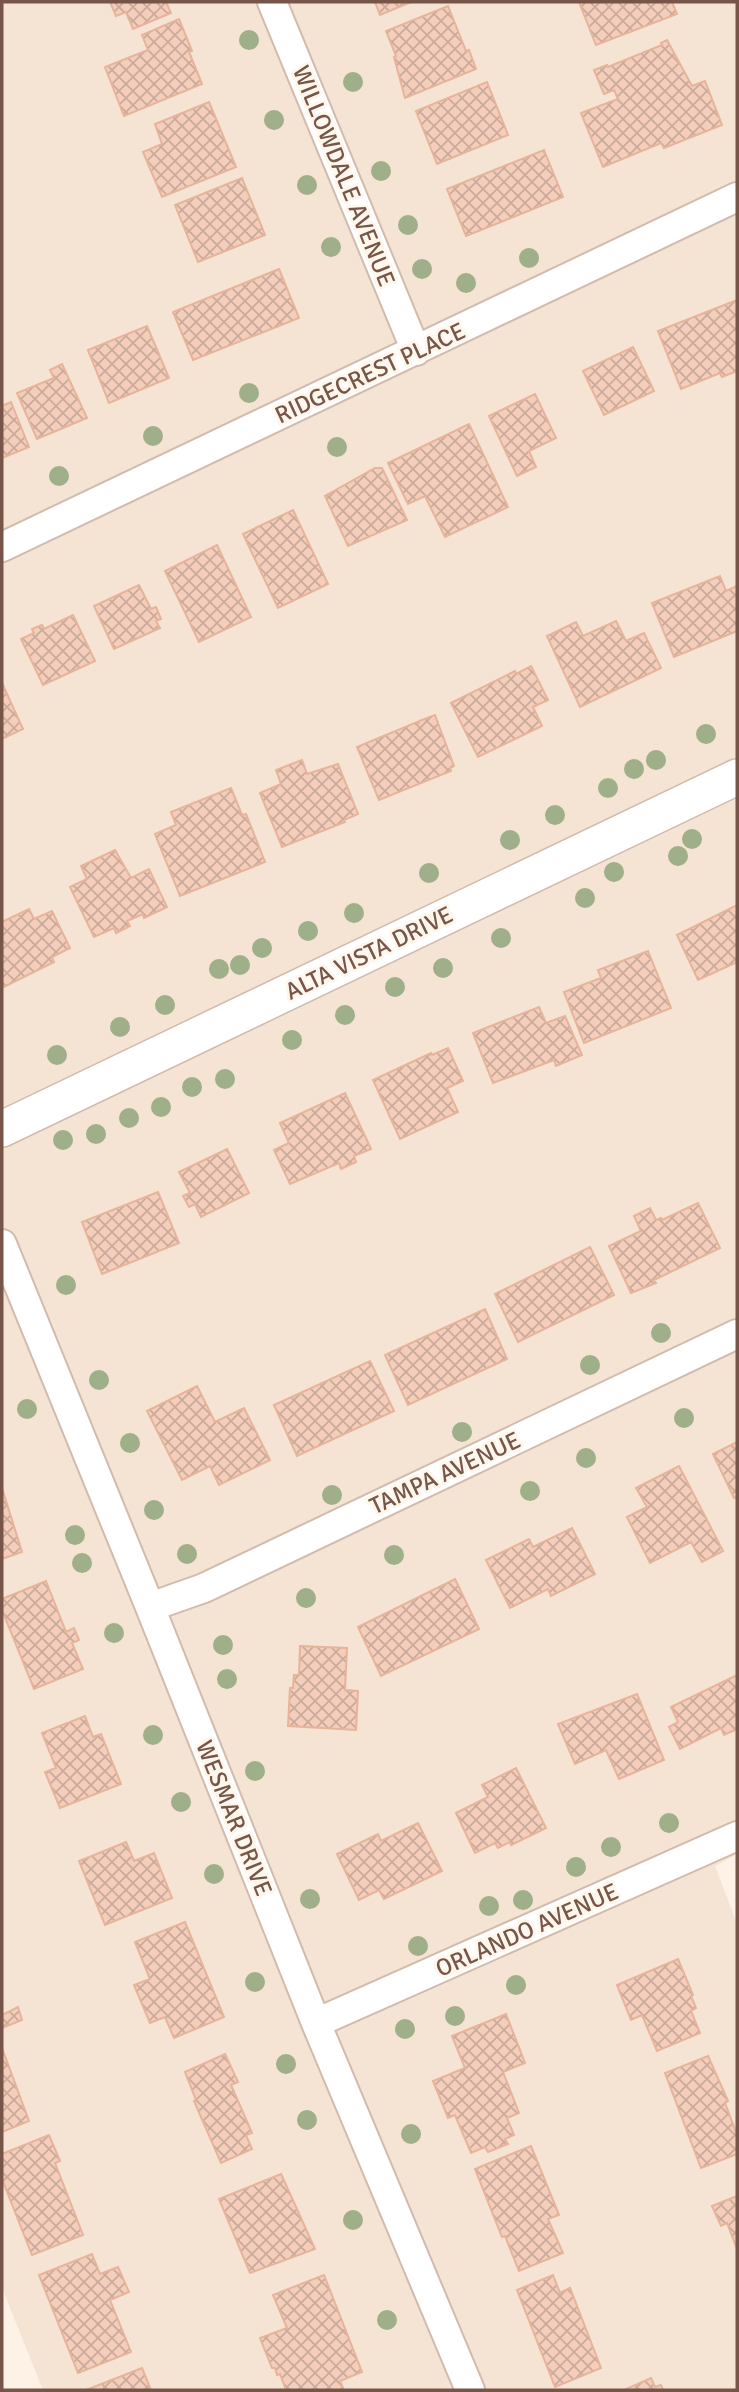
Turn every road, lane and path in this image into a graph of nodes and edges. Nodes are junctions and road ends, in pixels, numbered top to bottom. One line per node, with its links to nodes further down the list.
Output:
1 (272, 2): 3 (street, WILLOWDALE AVENUE)
2 (737, 197): 3 (street, RIDGECREST PLACE)
3 (416, 351): 4 (street, RIDGECREST PLACE)
4 (2, 547)
5 (737, 777): 6 (street, ALTA VISTA DRIVE)
6 (2, 1129)
7 (2, 1244): 9 (street, WESMAR DRIVE)
8 (737, 1334): 9 (street, TAMPA AVENUE)
9 (150, 1607): 11 (street, WESMAR DRIVE)
10 (734, 1846): 11 (street, ORLANDO AVENUE)
11 (316, 2023): 12 (street, WESMAR DRIVE)
12 (470, 2390)

